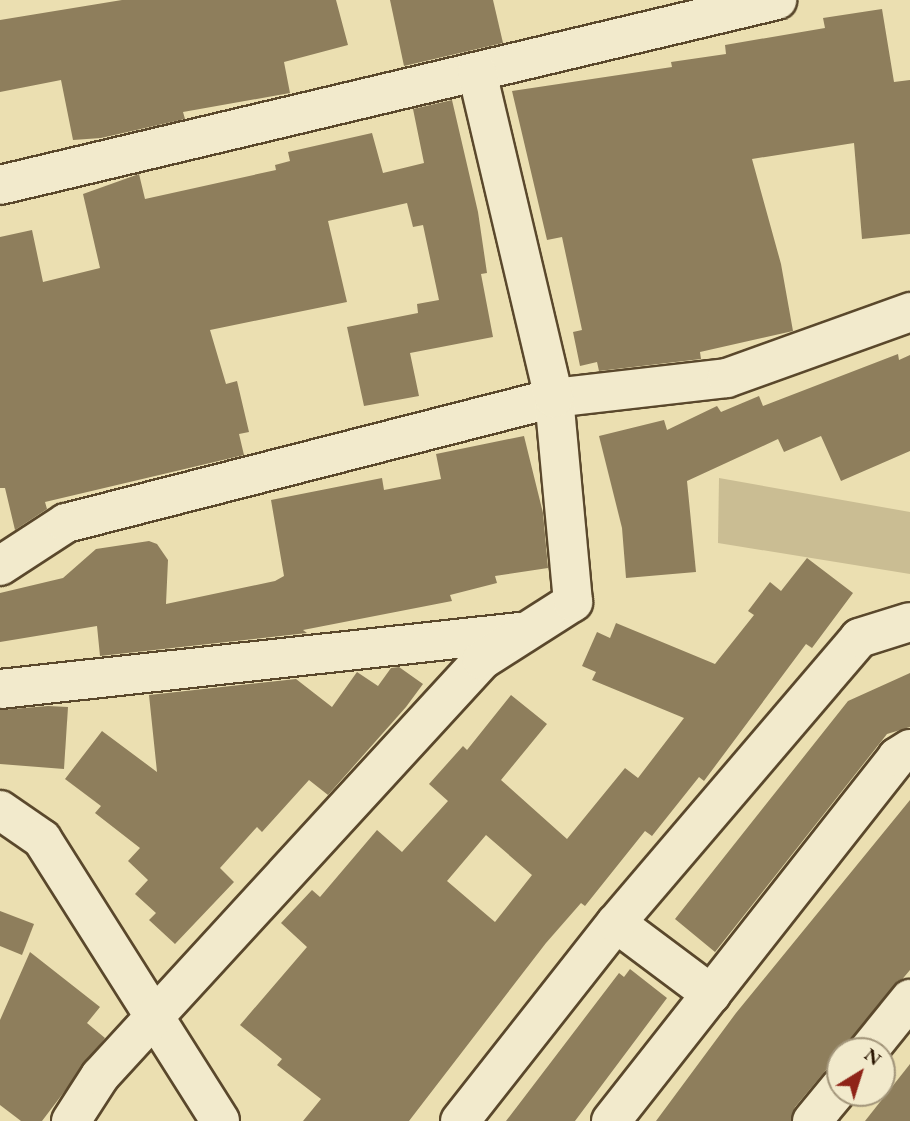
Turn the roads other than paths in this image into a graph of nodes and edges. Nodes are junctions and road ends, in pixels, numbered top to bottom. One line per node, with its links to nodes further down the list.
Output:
1 (777, 0): 2 (street)
2 (477, 72): 3 (street); 5 (street)
3 (0, 185)
4 (910, 312): 5 (street)
5 (554, 398): 6 (street); 8 (street)
6 (0, 566)
7 (910, 622): 12 (street)
8 (522, 631): 9 (street); 15 (street)
9 (0, 689)
10 (910, 749): 13 (street)
11 (0, 810): 15 (street)
12 (616, 923): 13 (street); 20 (street)
13 (711, 994): 21 (street)
14 (910, 999): 16 (street)
15 (154, 1016): 18 (street); 19 (street)
16 (880, 1037)
17 (826, 1105): 22 (street)
18 (71, 1121)
19 (220, 1121)
20 (460, 1121)
21 (611, 1121)
22 (813, 1121)

